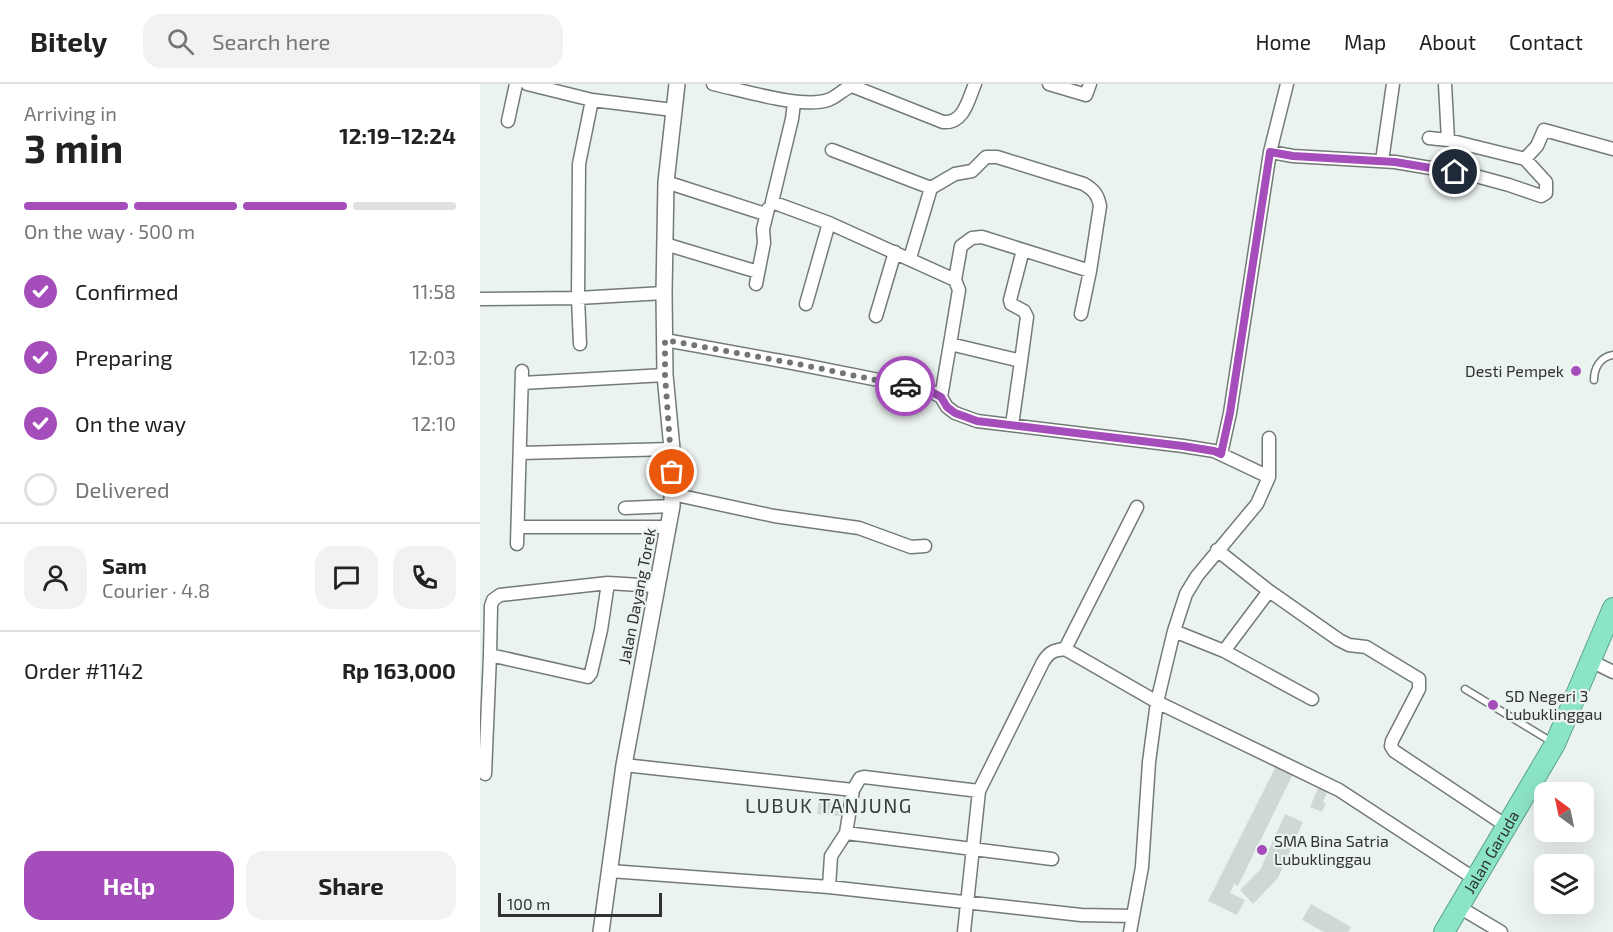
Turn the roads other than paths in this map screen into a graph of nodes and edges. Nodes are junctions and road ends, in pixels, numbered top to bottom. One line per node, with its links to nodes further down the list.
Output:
1 (516, 84): 15 (street)
2 (527, 84): 12 (street)
3 (677, 84): 14 (street, Jalan Dayang Torek)
4 (713, 84): 11 (street)
5 (975, 84): 13 (street)
6 (1049, 84): 7 (street)
7 (1090, 84)
8 (1287, 84): 20 (street)
9 (1392, 84): 22 (street)
10 (1445, 84): 17 (street)
11 (757, 88): 13 (street)
12 (592, 100): 14 (street); 36 (street)
13 (794, 103): 25 (street)
14 (673, 110): 23 (street, Jalan Dayang Torek)
15 (508, 121)
16 (1429, 138): 17 (street)
17 (1448, 140): 21 (street)
18 (1613, 149): 21 (street)
19 (832, 150): 24 (street)
20 (1270, 152): 22 (street); 52 (street)
21 (1525, 159): 22 (street)
22 (1382, 161)
23 (666, 182): 26 (street); 28 (street, Jalan Dayang Torek)
24 (931, 188): 31 (street); 32 (street)
25 (772, 202): 26 (street); 27 (street)
26 (765, 214): 28 (street)
27 (829, 223): 30 (street); 37 (street)
28 (665, 244): 34 (street, Jalan Dayang Torek)
29 (1023, 250): 32 (street); 33 (street); 44 (street)
30 (896, 252): 31 (street); 39 (street)
31 (910, 258): 33 (street)
32 (1090, 271): 38 (street)
33 (955, 280): 42 (street)
34 (664, 293): 36 (street); 40 (street, Jalan Dayang Torek)
35 (480, 298): 36 (street)
36 (578, 298): 41 (street)
37 (806, 304)
38 (1081, 314)
39 (876, 316)
40 (665, 340): 45 (street, Jalan Dayang Torek); 47 (street)
41 (580, 344)
42 (950, 344): 44 (street); 47 (street)
43 (1613, 355): 46 (lane)
44 (1021, 361): 48 (street)
45 (665, 375): 50 (street, Jalan Dayang Torek); 51 (street)
46 (1594, 380)
47 (941, 397): 48 (street)
48 (1012, 425): 52 (street)
49 (1269, 438): 53 (street)
50 (672, 449): 51 (street); 54 (street, Jalan Dayang Torek)
51 (520, 453): 57 (street)
52 (1221, 454): 53 (street)
53 (1269, 477): 61 (street)
54 (672, 500): 56 (street); 58 (street, Jalan Dayang Torek); 60 (street)
55 (1137, 507): 67 (street)
56 (624, 508)
57 (519, 527): 58 (street); 59 (street)
58 (668, 527): 63 (street, Jalan Dayang Torek)
59 (517, 544)
60 (925, 546)
61 (1217, 550): 64 (street); 66 (street)
62 (608, 583): 63 (street); 69 (street); 69 (street)
63 (656, 585): 76 (street, Jalan Dayang Torek)
64 (1269, 591): 68 (street); 80 (street)
65 (1613, 608): 70 (highway, Jalan Garuda)
66 (1174, 631): 68 (street); 74 (street)
67 (1065, 650): 74 (street); 79 (street)
68 (1224, 651): 73 (street)
69 (490, 655): 77 (street)
70 (1591, 661): 71 (street); 75 (highway, Jalan Garuda)
71 (1613, 672)
72 (1465, 689): 75 (lane)
73 (1312, 699)
74 (1157, 702): 85 (street); 89 (street)
75 (1555, 744): 80 (highway, Jalan Garuda)
76 (624, 765): 78 (street); 84 (street, Jalan Dayang Torek)
77 (485, 774)
78 (854, 790): 79 (street); 81 (street)
79 (979, 790): 82 (street)
80 (1508, 827): 85 (highway, Jalan Garuda)
81 (846, 833): 82 (street); 86 (street)
82 (972, 849): 83 (street); 87 (street)
83 (1052, 859)
84 (610, 871): 86 (street); 90 (street, Jalan Dayang Torek)
85 (1475, 879): 88 (highway, Jalan Garuda)
86 (829, 887): 87 (street)
87 (967, 903): 89 (street); 91 (street)
88 (1459, 907): 93 (highway, Jalan Garuda); 94 (street)
89 (1133, 916): 92 (street)
90 (601, 932)
91 (964, 932)
92 (1130, 932)
93 (1444, 932)
94 (1501, 932)

